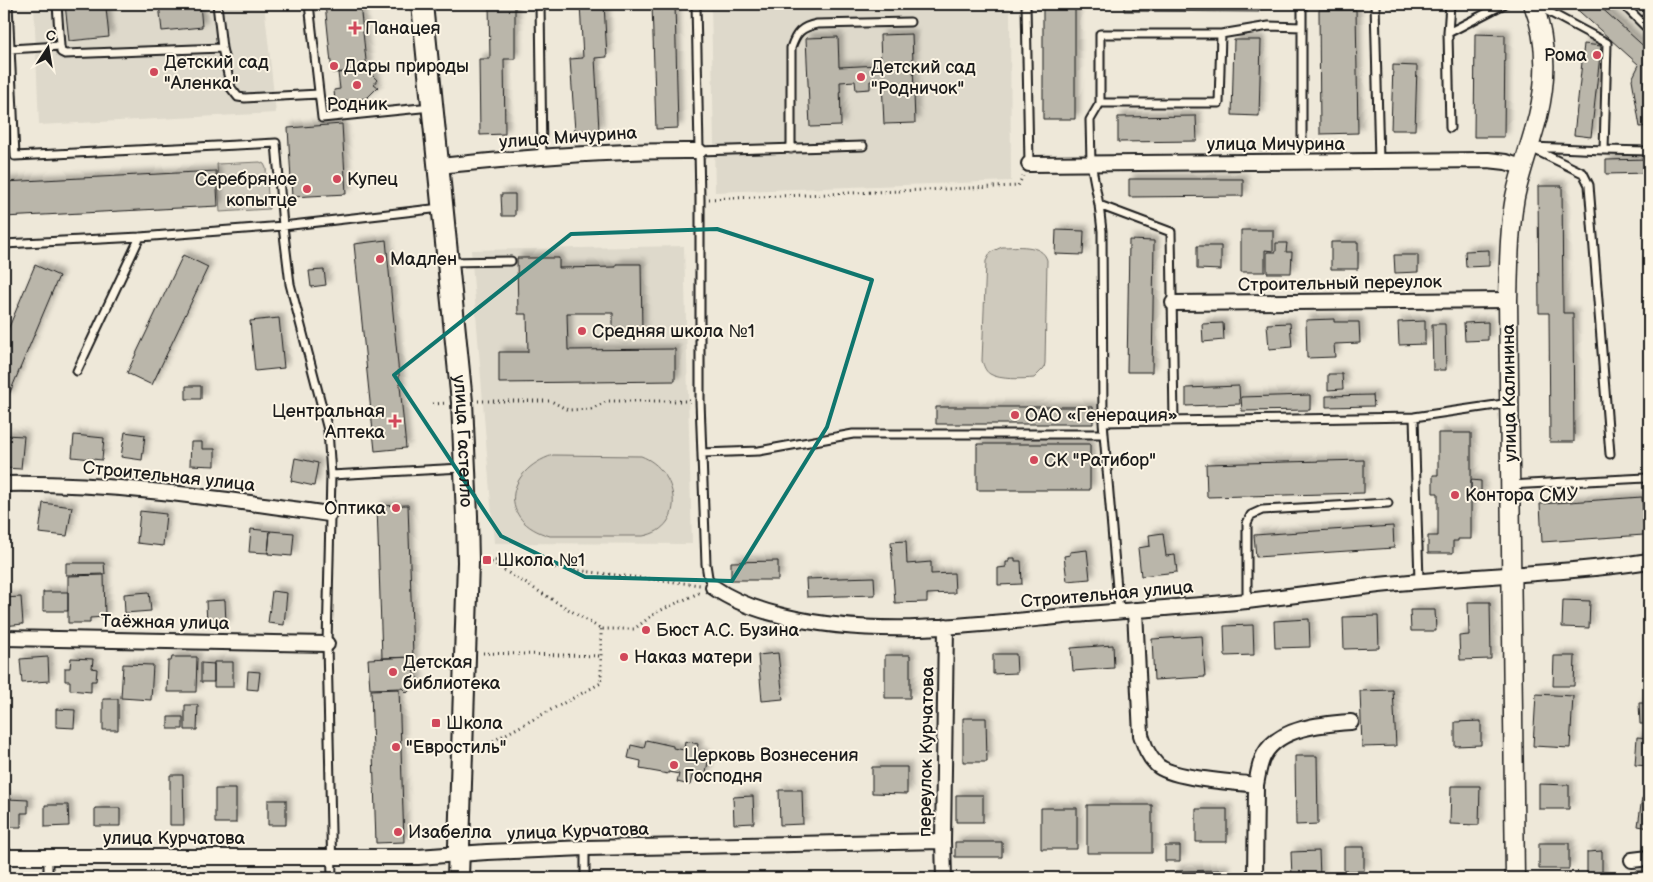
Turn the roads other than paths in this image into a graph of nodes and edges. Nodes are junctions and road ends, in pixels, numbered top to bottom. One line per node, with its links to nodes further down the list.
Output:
1 (8, 4): 22 (lane)
2 (57, 4): 20 (lane)
3 (217, 4): 21 (lane)
4 (309, 4): 23 (lane)
5 (422, 4): 25 (main road, улица Гастелло)
6 (540, 4): 33 (lane)
7 (696, 4): 31 (lane)
8 (1026, 4): 37 (lane)
9 (1302, 4): 16 (lane)
10 (1375, 4): 35 (lane)
11 (1450, 4): 18 (lane)
12 (1504, 4): 18 (lane)
13 (1533, 4): 28 (street, улица Калинина); 30 (lane)
14 (1622, 4): 17 (lane)
15 (910, 22): 29 (lane)
16 (1302, 27): 19 (lane); 34 (lane)
17 (1649, 30)
18 (1448, 33): 26 (lane)
19 (1221, 34): 24 (lane); 24 (lane)
20 (60, 46): 21 (lane); 22 (lane)
21 (222, 48): 23 (lane)
22 (10, 49): 42 (lane)
23 (319, 94): 25 (lane)
24 (1100, 103): 36 (lane)
25 (433, 107): 38 (main road, улица Гастелло)
26 (1450, 128)
27 (863, 146): 29 (lane)
28 (1529, 147): 30 (lane); 39 (street, улица Калинина); 56 (lane)
29 (791, 149): 31 (lane)
30 (1604, 150): 32 (lane)
31 (699, 151): 33 (street, улица Мичурина); 55 (lane)
32 (1649, 151)
33 (542, 157): 38 (street, улица Мичурина)
34 (1302, 162): 35 (street, улица Мичурина); 36 (street, улица Мичурина)
35 (1379, 162): 39 (street, улица Мичурина)
36 (1090, 163): 37 (street, улица Мичурина); 40 (lane)
37 (1029, 164)
38 (440, 166): 41 (main road, улица Гастелло)
39 (1522, 167): 47 (street, улица Калинина)
40 (1099, 205): 48 (lane); 53 (lane)
41 (444, 208): 42 (lane); 46 (main road, улица Гастелло)
42 (283, 226): 43 (lane); 58 (lane)
43 (140, 236): 44 (lane); 49 (lane)
44 (4, 244)
45 (511, 261): 46 (lane)
46 (449, 262): 57 (main road, улица Гастелло)
47 (1508, 300): 48 (street, Строительный переулок); 50 (street, улица Калинина)
48 (1173, 303): 52 (lane)
49 (78, 371)
50 (1510, 403): 51 (lane); 61 (street, улица Калинина)
51 (1414, 416): 52 (lane); 66 (lane)
52 (1174, 420): 53 (lane)
53 (1103, 422): 54 (lane)
54 (1104, 434): 55 (lane); 70 (lane)
55 (702, 453): 67 (lane)
56 (1610, 454)
57 (465, 468): 58 (lane); 78 (main road, улица Гастелло)
58 (331, 475): 63 (lane)
59 (1649, 479): 61 (lane)
60 (4, 484): 63 (street, Строительная улица)
61 (1510, 485): 65 (street, улица Калинина)
62 (1388, 503): 68 (lane)
63 (330, 514): 73 (lane)
64 (1649, 560): 65 (street, Строительная улица)
65 (1511, 574): 66 (street, Строительная улица); 90 (street, улица Калинина)
66 (1419, 582): 68 (street, Строительная улица)
67 (713, 587): 71 (street, Строительная улица)
68 (1248, 601): 69 (street, Строительная улица)
69 (1135, 610): 70 (street, Строительная улица); 75 (street)
70 (1119, 612): 71 (street, Строительная улица)
71 (946, 626): 76 (street, переулок Курчатова)
72 (4, 638): 73 (street, Таёжная улица)
73 (327, 644): 81 (lane)
74 (1351, 722): 75 (street)
75 (1256, 785): 89 (street)
76 (943, 841): 77 (street, улица Курчатова); 88 (street, переулок Курчатова)
77 (585, 848): 78 (street, улица Курчатова); 87 (lane)
78 (458, 855): 81 (street, улица Курчатова); 86 (main road, улица Гастелло)
79 (4, 857): 80 (street, улица Курчатова)
80 (48, 857): 81 (street, улица Курчатова); 84 (lane)
81 (332, 857): 85 (lane)
82 (1649, 858): 83 (street)
83 (1632, 860)
84 (48, 878)
85 (332, 878)
86 (458, 878)
87 (585, 878)
88 (944, 878)
89 (1255, 878)
90 (1515, 878)

